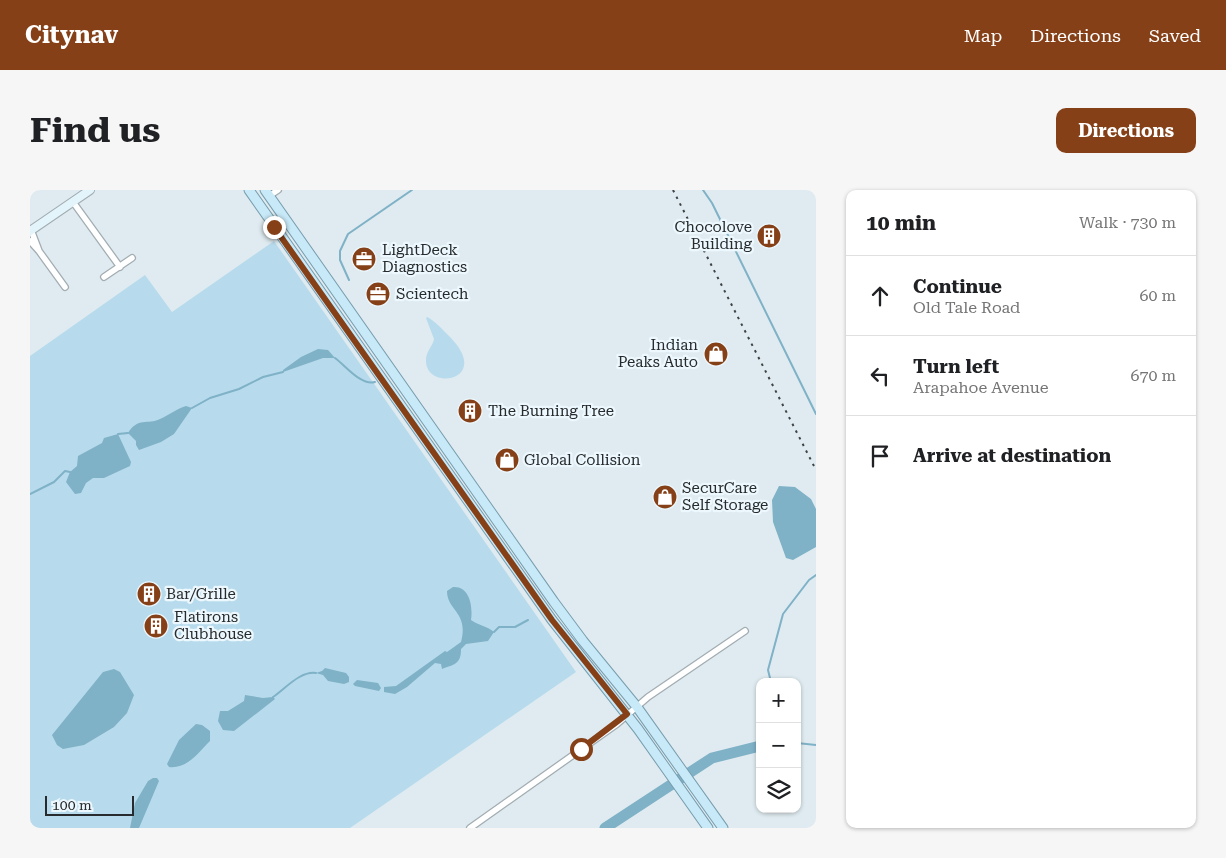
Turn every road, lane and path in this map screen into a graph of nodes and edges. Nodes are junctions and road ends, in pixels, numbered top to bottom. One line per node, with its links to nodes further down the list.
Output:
1 (90, 190): 5 (main road)
2 (249, 190): 15 (main road)
3 (278, 190): 4 (street)
4 (267, 193): 14 (main road)
5 (74, 202): 6 (main road); 10 (street)
6 (31, 231): 8 (street)
7 (30, 242): 8 (street)
8 (39, 250): 12 (street)
9 (132, 258): 10 (street)
10 (120, 267): 11 (street)
11 (104, 278)
12 (65, 287)
13 (745, 631): 14 (street)
14 (636, 707): 15 (street); 18 (main road)
15 (627, 714): 16 (street); 17 (main road)
16 (470, 828)
17 (708, 828)
18 (723, 828)

